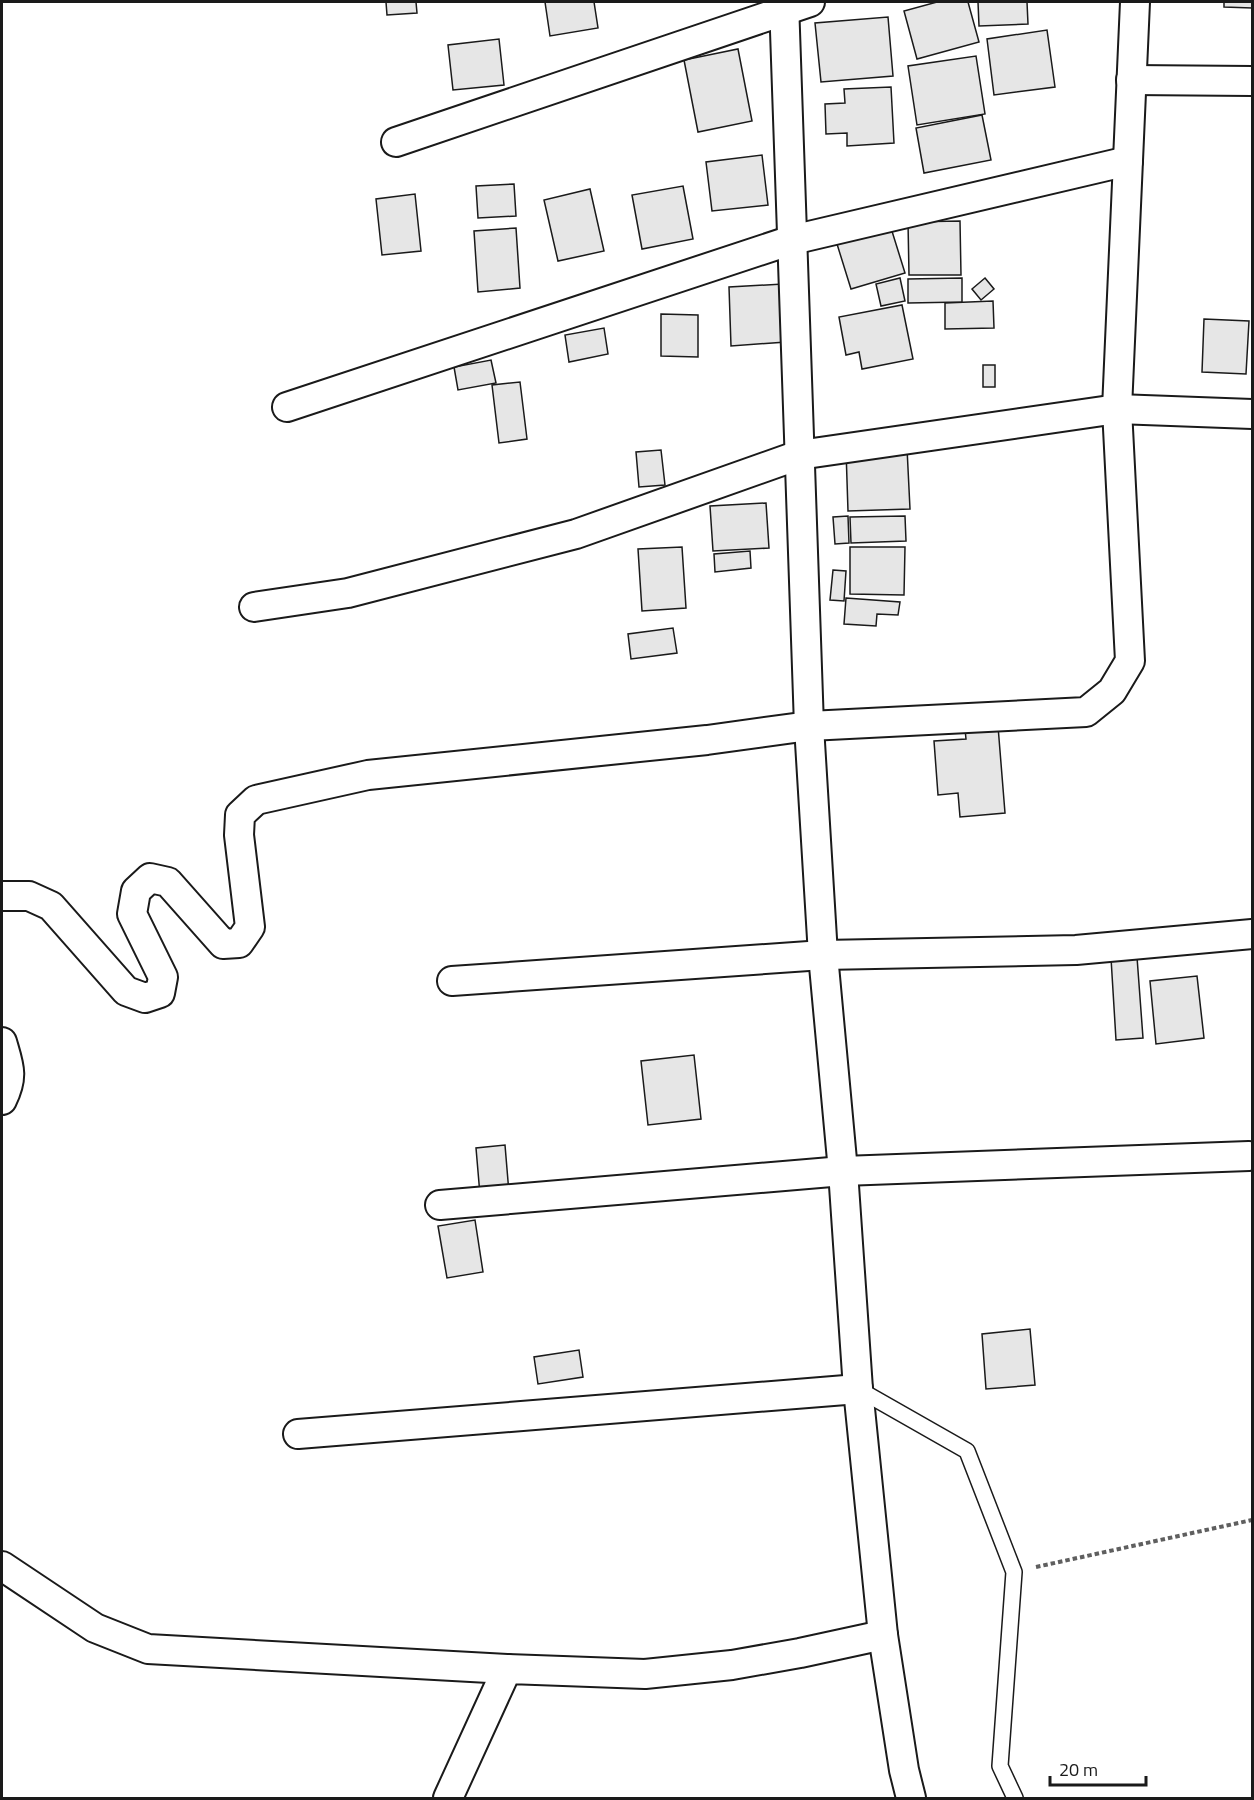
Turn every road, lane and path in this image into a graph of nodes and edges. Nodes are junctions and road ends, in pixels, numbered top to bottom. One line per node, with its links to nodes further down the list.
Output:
1 (1135, 2): 3 (street)
2 (793, 5): 5 (street); 7 (street)
3 (1131, 80): 4 (street); 6 (street)
4 (1252, 81)
5 (396, 141)
6 (1128, 161): 7 (street); 9 (street)
7 (792, 240): 8 (street); 11 (street)
8 (287, 407)
9 (1117, 409): 10 (street); 11 (street); 13 (street)
10 (1252, 414)
11 (799, 455): 12 (street); 13 (street)
12 (254, 607)
13 (809, 726): 14 (street); 16 (street)
14 (2, 896)
15 (1252, 934): 16 (street)
16 (823, 955): 17 (street); 21 (street)
17 (452, 981)
18 (2, 1042): 19 (street)
19 (2, 1100)
20 (1249, 1156): 21 (street)
21 (843, 1171): 22 (street); 23 (street)
22 (440, 1205)
23 (858, 1389): 24 (street); 27 (lane); 28 (street)
24 (298, 1434)
25 (1252, 1520): 27 (path)
26 (2, 1566): 29 (street)
27 (1014, 1572): 32 (lane)
28 (883, 1635): 29 (street); 31 (street)
29 (507, 1669): 30 (street)
30 (448, 1798)
31 (911, 1798)
32 (1015, 1798)

